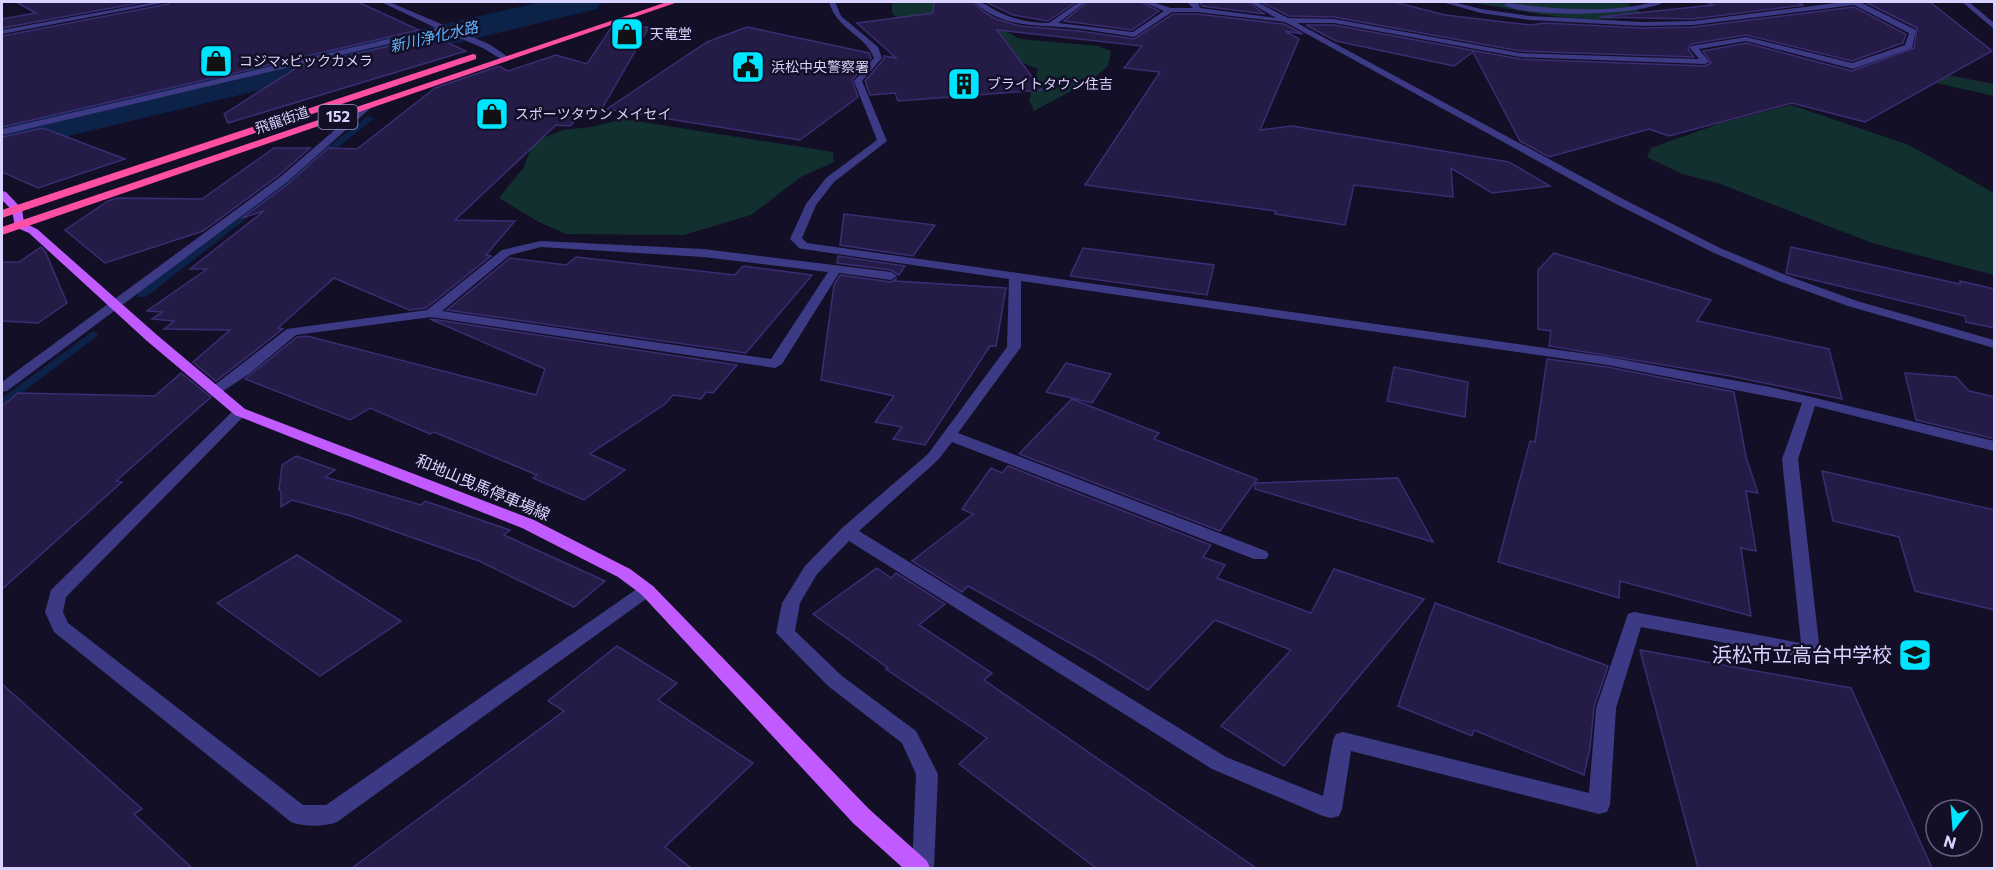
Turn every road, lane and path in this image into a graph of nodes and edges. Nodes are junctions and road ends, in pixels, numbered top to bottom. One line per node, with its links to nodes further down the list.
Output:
1 (164, 2): 22 (street)
2 (384, 2): 21 (street)
3 (640, 2): 23 (highway)
4 (675, 2): 24 (highway, 飛龍街道 / 152)
5 (832, 2): 34 (street)
6 (978, 2): 19 (street)
7 (1083, 2): 19 (street)
8 (1146, 2): 16 (street)
9 (1191, 2): 17 (street)
10 (1252, 2): 18 (street)
11 (1446, 2): 13 (street)
12 (1660, 2): 15 (street)
13 (1856, 2): 18 (street)
14 (1965, 2): 20 (street)
15 (1496, 3)
16 (1170, 10): 17 (street); 19 (street)
17 (1197, 10): 18 (street)
18 (1288, 21): 37 (street)
19 (1053, 23)
20 (1995, 27)
21 (444, 29): 24 (street); 26 (street)
22 (2, 32)
23 (538, 36)
24 (501, 52): 25 (highway, 飛龍街道 / 152); 28 (highway, 飛龍街道 / 152)
25 (368, 106): 30 (highway, 飛龍街道 / 152); 35 (street)
26 (2, 132)
27 (2, 194): 28 (main road)
28 (17, 209): 29 (highway, 飛龍街道 / 152); 30 (main road)
29 (2, 214)
30 (20, 225): 31 (highway, 飛龍街道 / 152); 35 (main road, 和地山曳馬停車場線)
31 (2, 231)
32 (836, 268): 33 (street); 36 (street); 36 (street)
33 (891, 276)
34 (1015, 276): 40 (street); 42 (street)
35 (117, 305): 38 (street); 39 (main road, 和地山曳馬停車場線)
36 (431, 313): 39 (street)
37 (1995, 344)
38 (2, 388)
39 (214, 390): 41 (main road, 和地山曳馬停車場線)
40 (1810, 401): 43 (street); 44 (street)
41 (240, 412): 46 (main road, 和地山曳馬停車場線); 46 (street)
42 (951, 436): 44 (street); 45 (street)
43 (1995, 446)
44 (848, 532): 47 (street)
45 (1260, 555)
46 (647, 590): 47 (main road, 和地山曳馬停車場線)
47 (921, 868)

